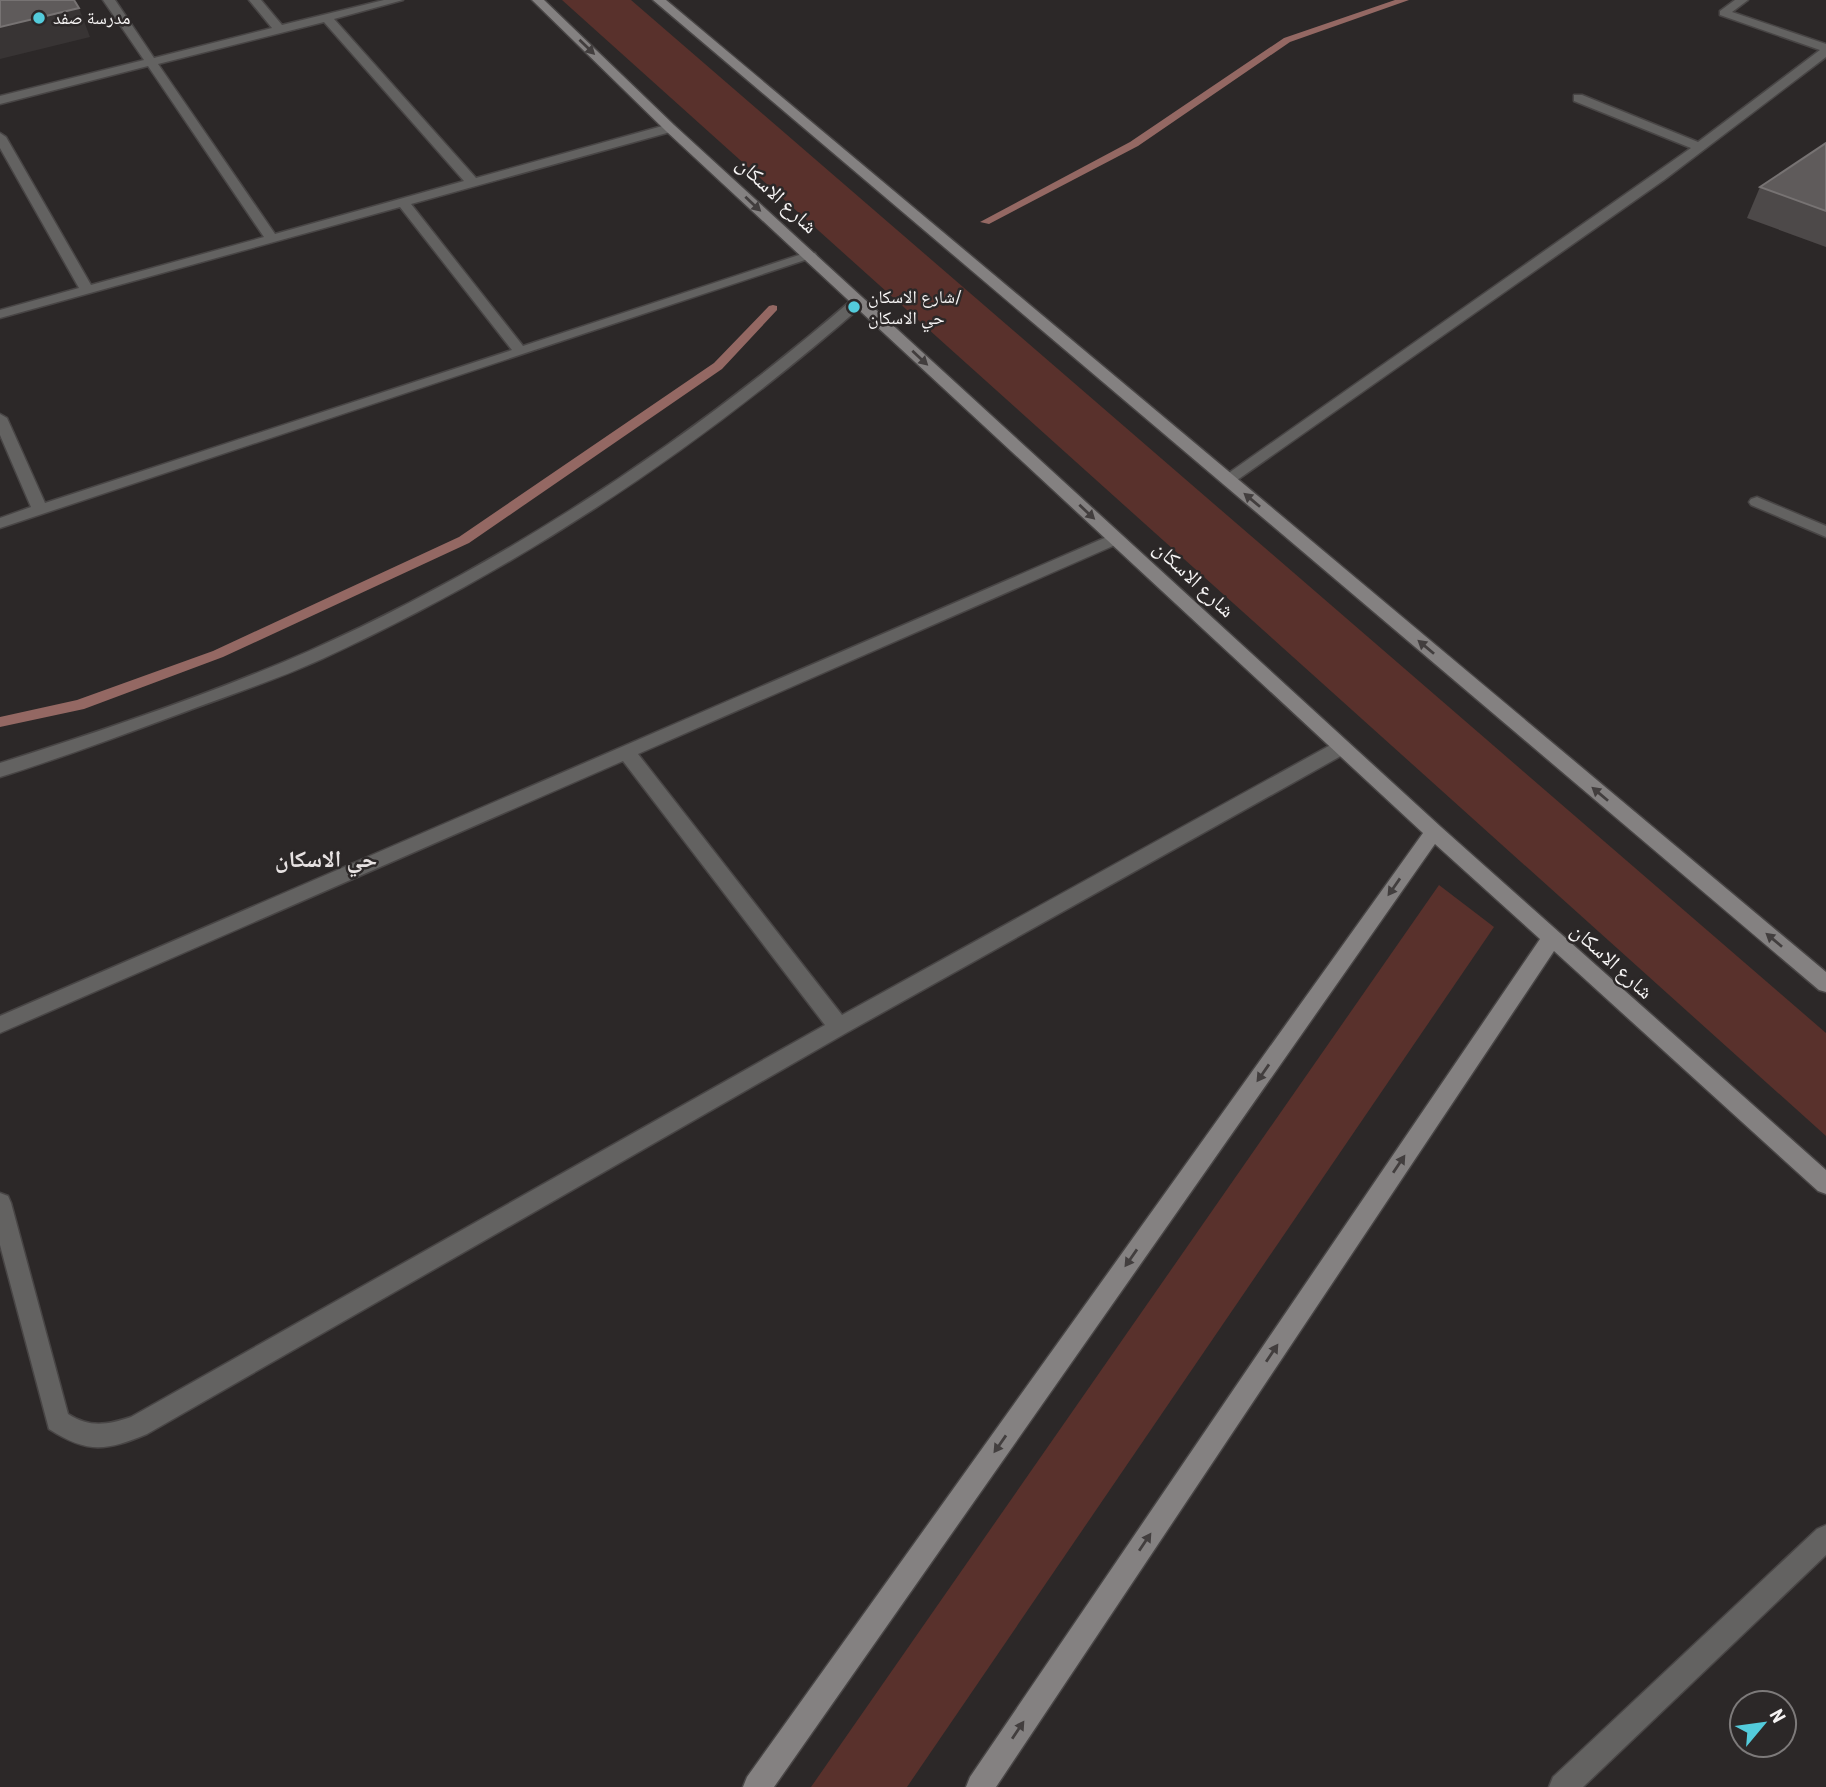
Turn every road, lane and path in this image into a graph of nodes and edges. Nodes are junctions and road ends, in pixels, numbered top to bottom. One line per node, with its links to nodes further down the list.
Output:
1 (108, 0): 10 (street)
2 (255, 0): 8 (street)
3 (397, 0): 7 (street)
4 (538, 0): 13 (main road, شارع الاسكان, one-way to 13)
5 (659, 0): 25 (main road)
6 (1742, 0): 9 (street)
7 (327, 18): 8 (street); 16 (street)
8 (280, 30): 10 (street)
9 (1826, 50): 15 (street)
10 (151, 62): 12 (street); 18 (street)
11 (1578, 98): 15 (street)
12 (0, 100)
13 (670, 128): 16 (street); 19 (main road, شارع الاسكان, one-way to 19)
14 (0, 137): 20 (street)
15 (1700, 147): 25 (street)
16 (473, 183): 17 (street)
17 (403, 202): 18 (street); 23 (street)
18 (272, 239): 20 (street)
19 (810, 257): 21 (main road, شارع الاسكان); 23 (street)
20 (87, 290): 22 (street)
21 (859, 301): 30 (main road, شارع الاسكان, one-way to 30); 33 (street)
22 (0, 314)
23 (521, 352): 27 (street)
24 (0, 418): 27 (street)
25 (1228, 480): 36 (main road, one-way to 25)
26 (1757, 502): 29 (street)
27 (40, 510): 28 (street)
28 (0, 523)
29 (1826, 532)
30 (1116, 538): 31 (main road, شارع الاسكان); 32 (street)
31 (1342, 747): 34 (main road, شارع الاسكان); 38 (street)
32 (625, 751): 37 (street); 38 (street)
33 (0, 770)
34 (1434, 832): 35 (main road, شارع الاسكان); 42 (main road, one-way to 42)
35 (1552, 937): 39 (main road, شارع الاسكان); 43 (main road, one-way to 35)
36 (1826, 984)
37 (0, 1025)
38 (839, 1027): 40 (street)
39 (1826, 1184)
40 (0, 1203)
41 (1826, 1538): 44 (street)
42 (757, 1787)
43 (980, 1787)
44 (1563, 1787)

